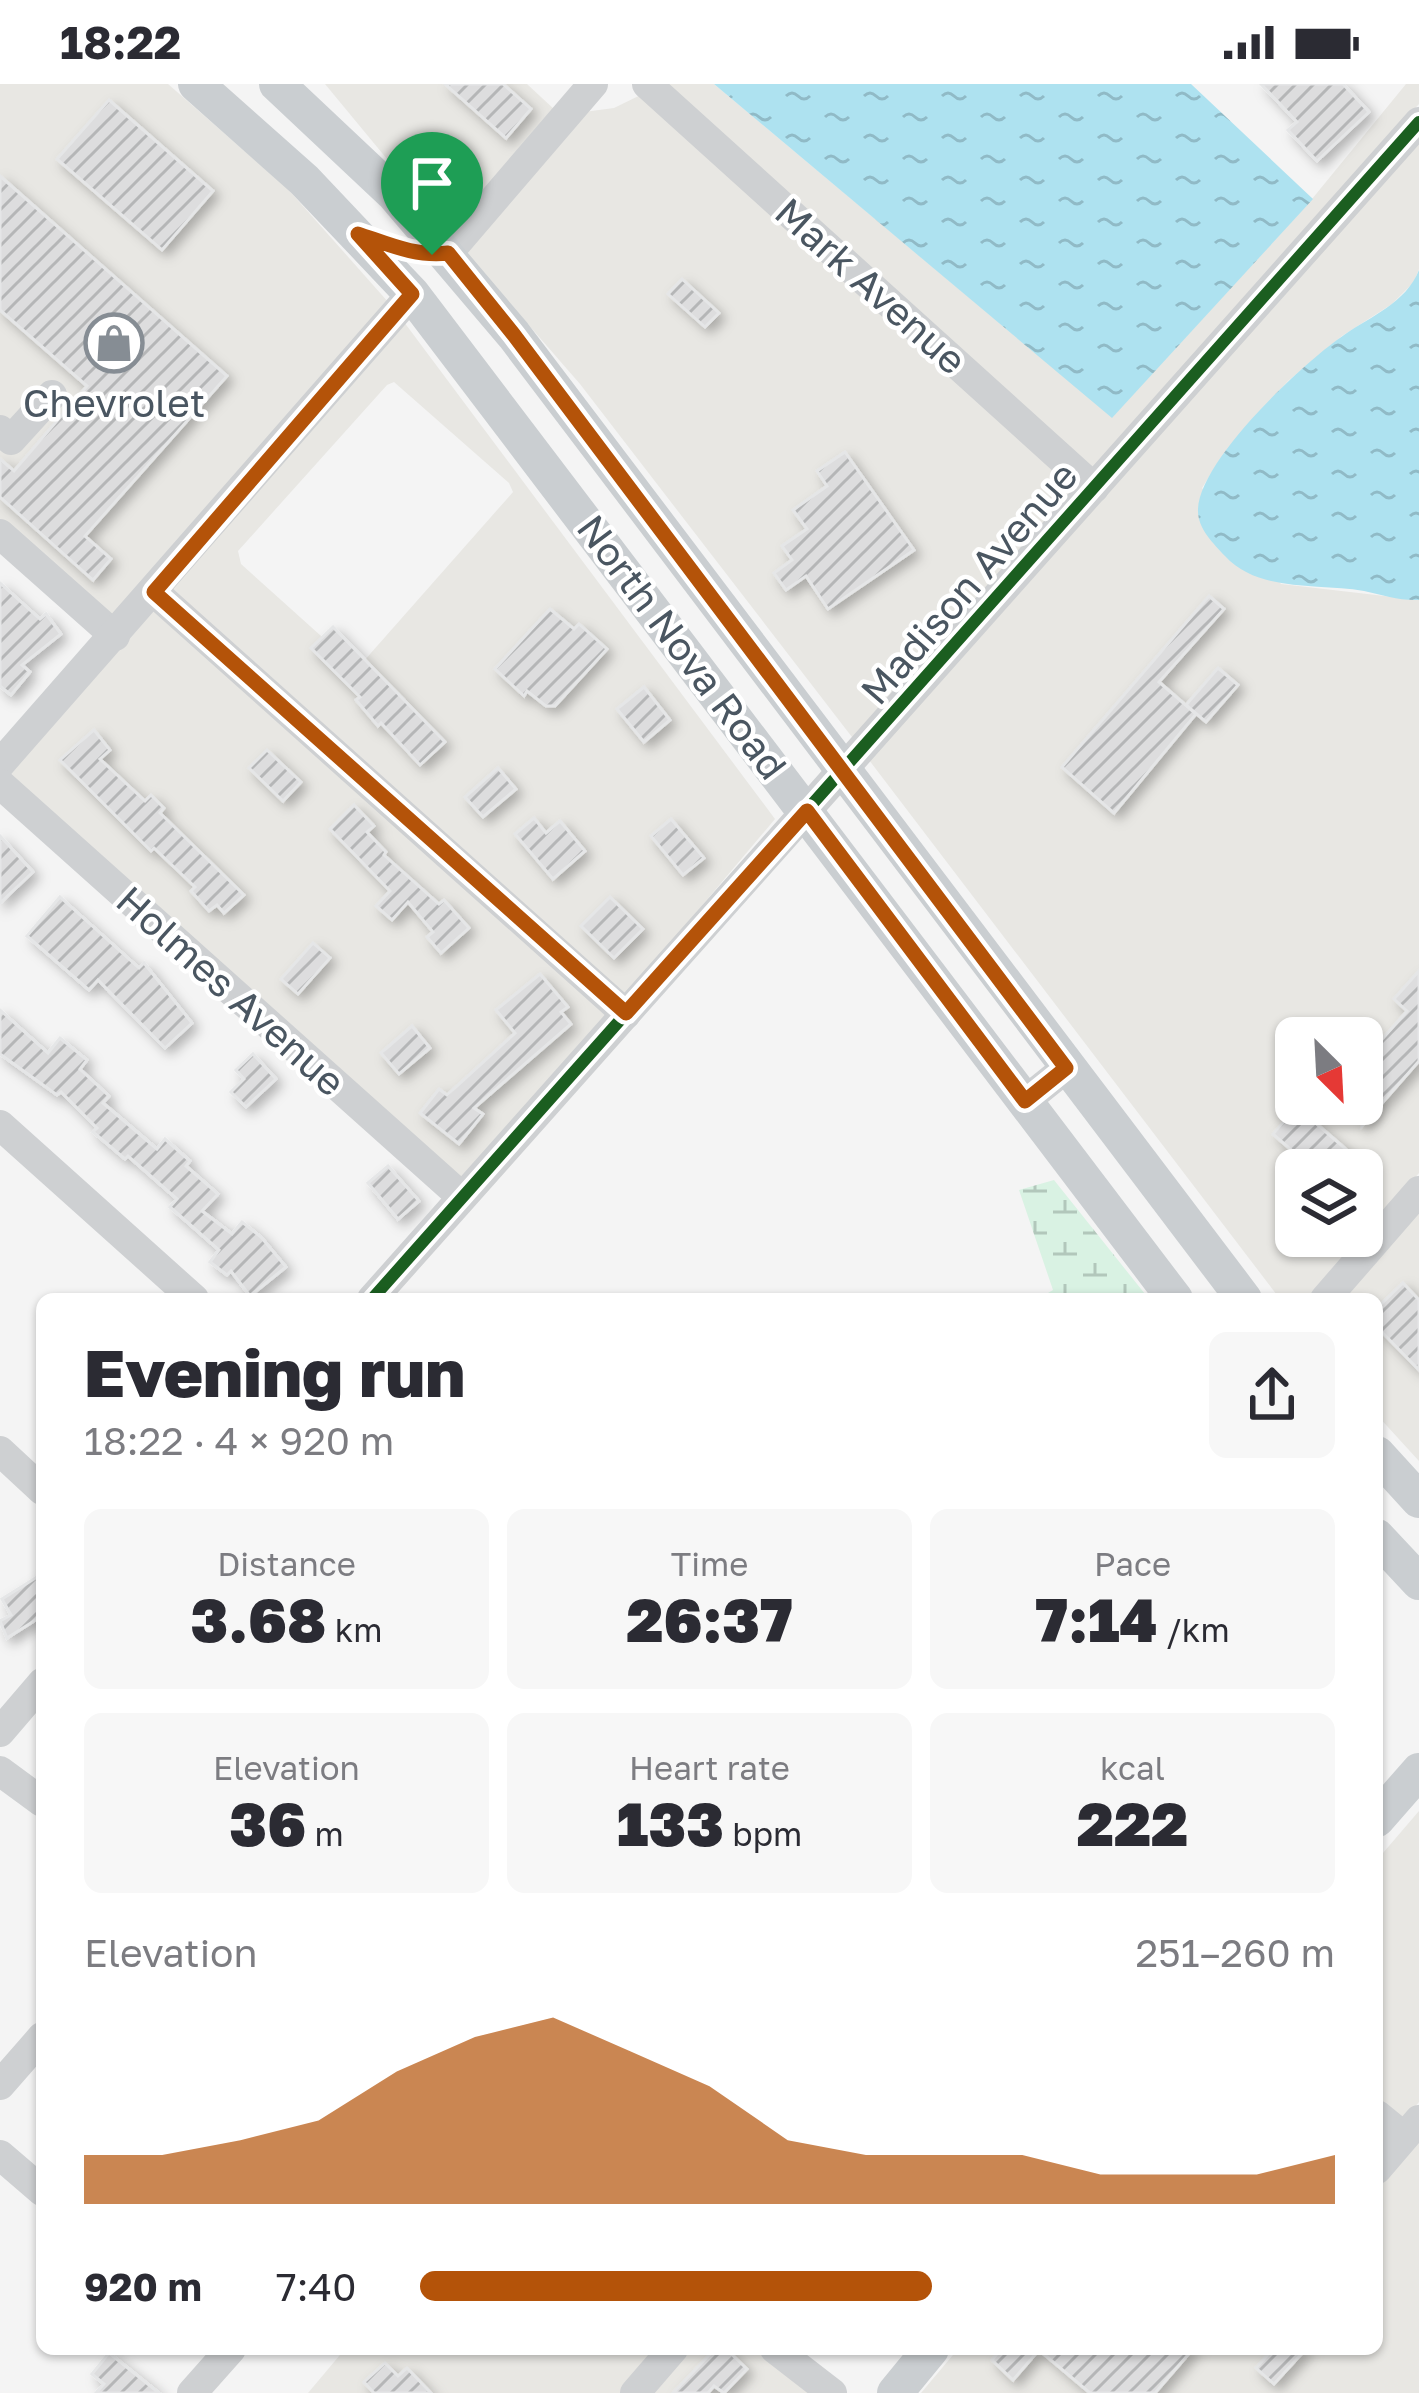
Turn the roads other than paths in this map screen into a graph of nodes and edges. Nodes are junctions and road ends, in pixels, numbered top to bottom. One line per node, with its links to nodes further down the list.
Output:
1 (196, 84): 6 (main road, North Nova Road)
2 (277, 84): 7 (main road, North Nova Road)
3 (593, 84): 7 (street)
4 (647, 84): 12 (street, Mark Avenue)
5 (1419, 122): 12 (street, Madison Avenue)
6 (358, 234): 7 (main road); 8 (main road, North Nova Road)
7 (448, 253): 9 (main road, North Nova Road)
8 (412, 294): 9 (main road); 14 (street); 19 (main road, North Nova Road)
9 (514, 335): 17 (main road, North Nova Road)
10 (52, 395): 11 (street)
11 (0, 430)
12 (1094, 488): 17 (street, Madison Avenue)
13 (0, 534): 15 (street)
14 (154, 592): 15 (street); 20 (street)
15 (115, 636): 16 (street)
16 (0, 764)
17 (843, 772): 19 (street, Madison Avenue); 21 (main road, North Nova Road)
18 (0, 784): 25 (street, Holmes Avenue)
19 (807, 811): 20 (street, Madison Avenue); 22 (main road, North Nova Road)
20 (626, 1013): 25 (street, Madison Avenue)
21 (1066, 1068): 22 (street); 29 (main road, North Nova Road)
22 (1025, 1101): 28 (main road, North Nova Road)
23 (0, 1125): 26 (street)
24 (1419, 1191): 30 (street)
25 (462, 1198): 27 (street, Madison Avenue)
26 (187, 1293)
27 (378, 1293)
28 (1169, 1293)
29 (1239, 1293)
30 (1330, 1293)
31 (0, 1451): 33 (street)
32 (1383, 1461): 34 (main road)
33 (36, 1484)
34 (1419, 1500)
35 (1383, 1543): 36 (main road)
36 (1419, 1582)
37 (36, 1689): 38 (street)
38 (0, 1732)
39 (0, 1771): 41 (street)
40 (1419, 1771): 42 (main road)
41 (36, 1798)
42 (1383, 1812)
43 (36, 2044): 44 (street)
44 (0, 2085)
45 (1383, 2117): 46 (street)
46 (1412, 2129): 48 (street)
47 (0, 2155): 49 (street)
48 (1383, 2162)
49 (36, 2186)
50 (225, 2355): 54 (street)
51 (668, 2355): 55 (street)
52 (784, 2355): 56 (street)
53 (926, 2355): 57 (main road)
54 (193, 2393)
55 (635, 2393)
56 (832, 2393)
57 (895, 2393)

